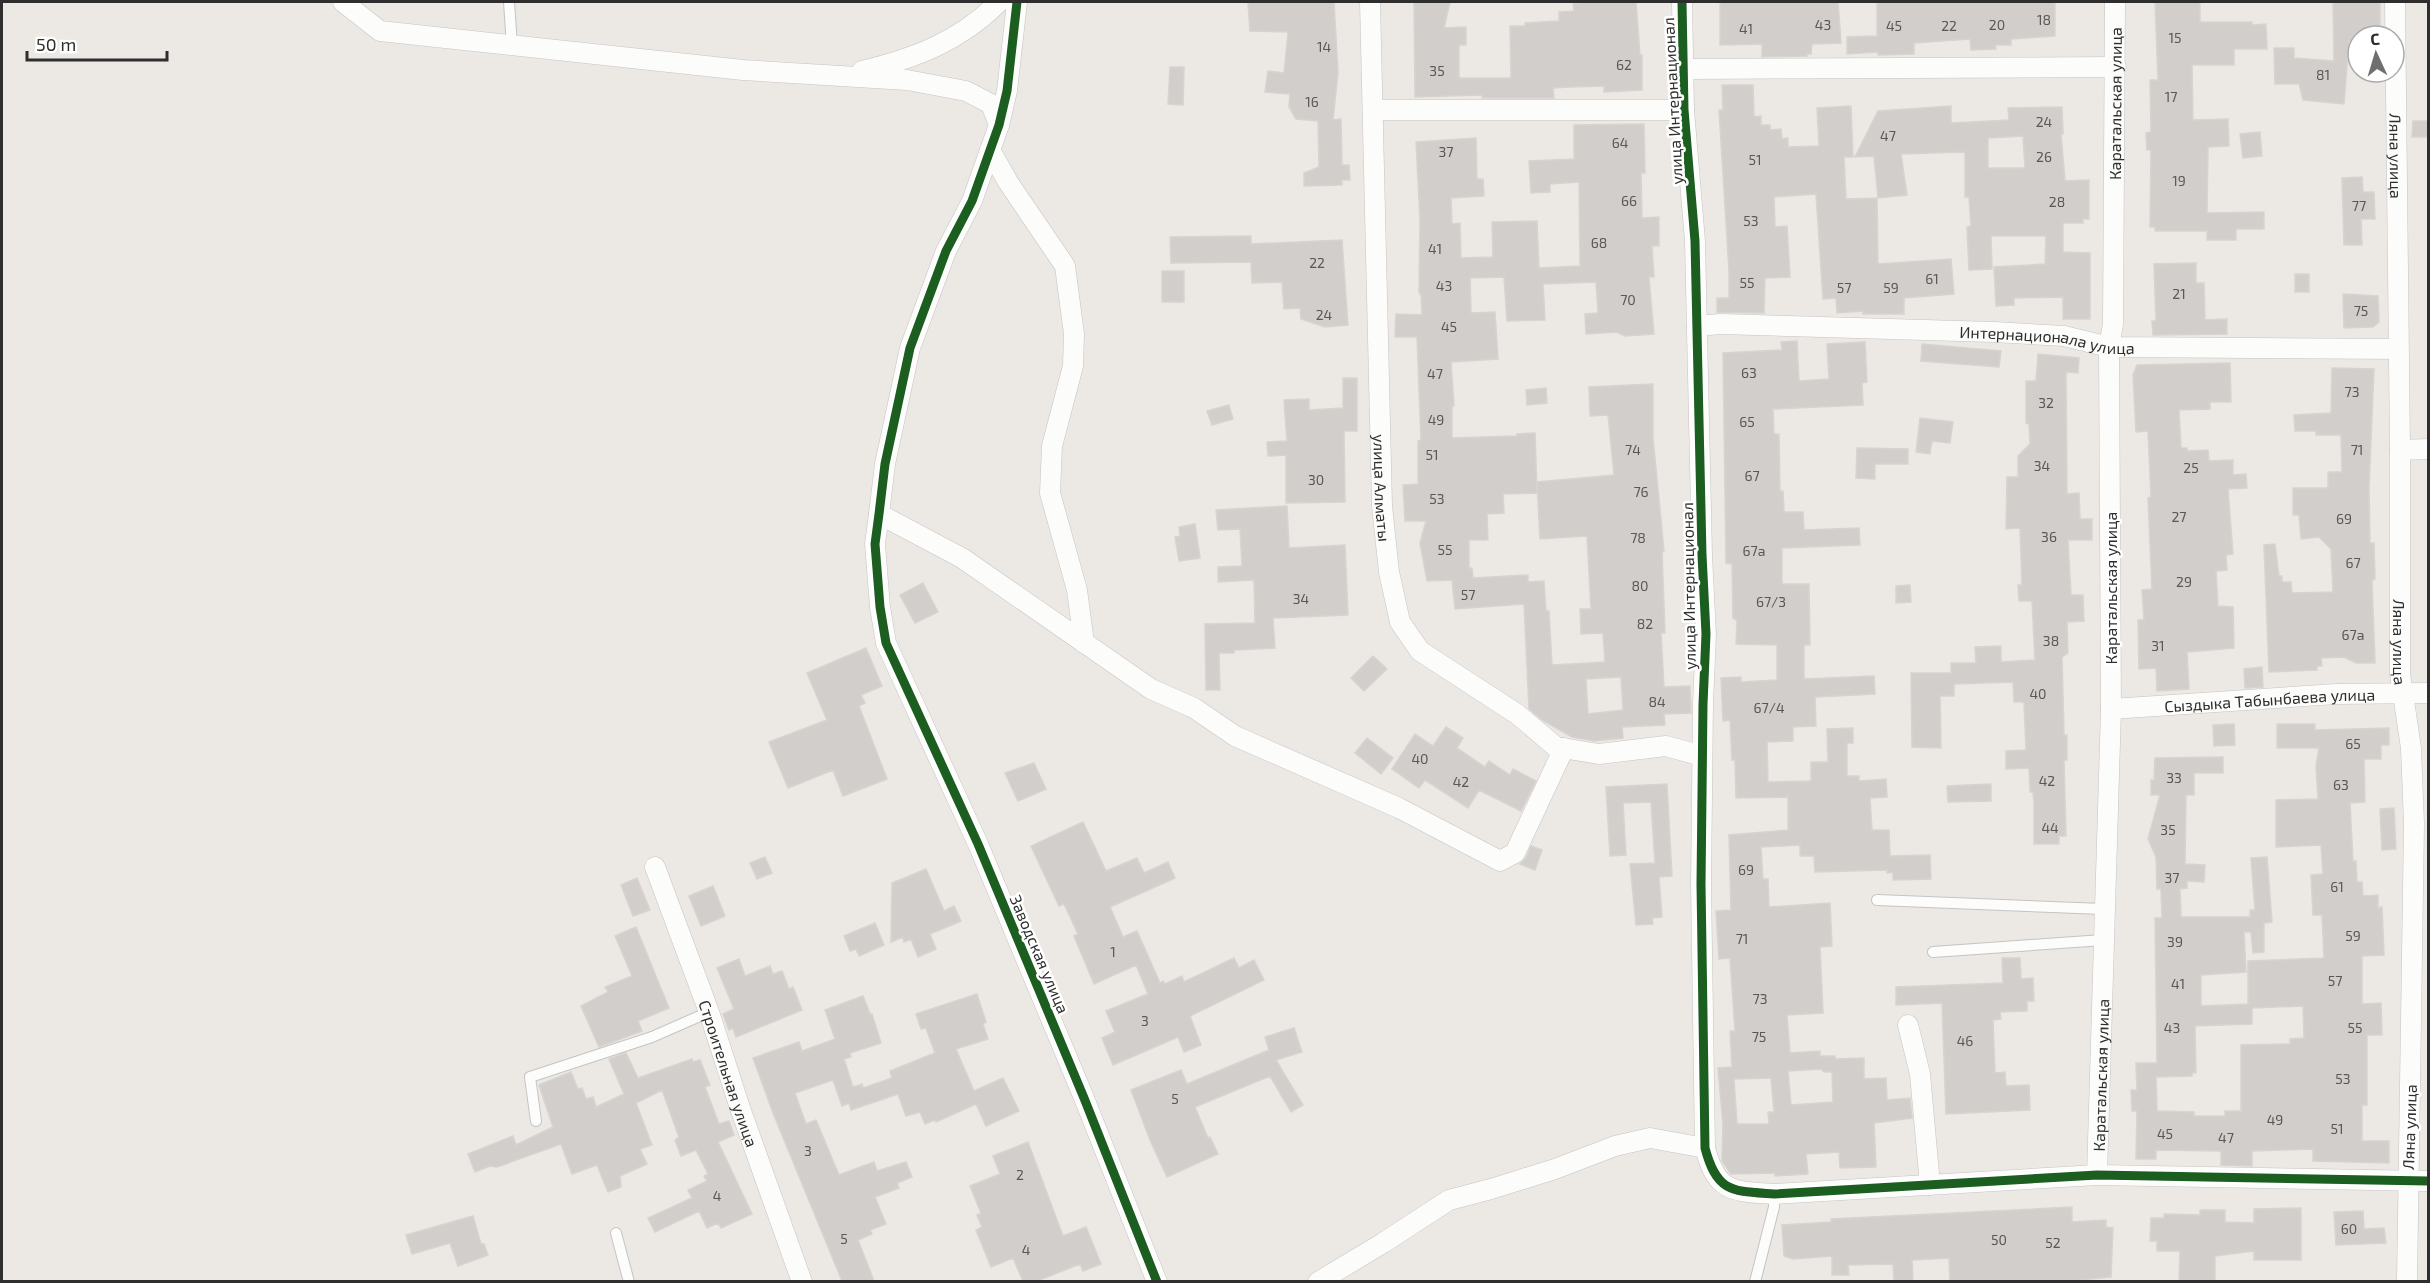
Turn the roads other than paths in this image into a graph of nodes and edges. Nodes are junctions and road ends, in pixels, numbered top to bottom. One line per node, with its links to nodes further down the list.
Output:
1 (343, 2): 9 (street)
2 (509, 2): 9 (lane)
3 (999, 2): 12 (street)
4 (1017, 2): 15 (street, Заводская улица)
5 (1370, 2): 13 (street, улица Алматы)
6 (1682, 2): 11 (street, улица Интернационал)
7 (2115, 2): 10 (street, Каратальская улица)
8 (2395, 2): 19 (street, Ляна улица)
9 (512, 46): 12 (street)
10 (2116, 67): 11 (street); 18 (street, Каратальская улица)
11 (1685, 69): 14 (street, улица Интернационал)
12 (843, 76): 15 (street)
13 (1373, 110): 14 (street); 27 (street, улица Алматы)
14 (1684, 110): 17 (street, улица Интернационал)
15 (999, 125): 16 (street, Заводская улица)
16 (990, 150): 22 (street, Заводская улица); 23 (street)
17 (1696, 326): 18 (street, Интернационала улица); 28 (street, улица Интернационал)
18 (2109, 347): 19 (street, Интернационала улица); 26 (street, Каратальская улица)
19 (2398, 349): 21 (street, Ляна улица)
20 (2428, 449): 21 (street)
21 (2400, 450): 24 (street, Ляна улица)
22 (879, 514): 23 (street); 44 (street, Заводская улица)
23 (1084, 643): 27 (street)
24 (2402, 692): 25 (street, Сыздыка Табынбаева улица); 26 (street, Сыздыка Табынбаева улица); 39 (street, Ляна улица)
25 (2428, 693)
26 (2110, 709): 31 (street, Каратальская улица)
27 (1564, 748): 28 (street, улица Алматы)
28 (1702, 756): 37 (street, улица Интернационал)
29 (655, 867): 34 (street, Строительная улица)
30 (1877, 900): 31 (lane)
31 (2103, 909): 32 (street, Каратальская улица)
32 (2103, 940): 33 (lane); 38 (street, Каратальская улица)
33 (1933, 952)
34 (709, 1012): 36 (lane); 46 (street, Строительная улица)
35 (1908, 1025): 41 (street)
36 (536, 1121)
37 (1705, 1148): 42 (street, улица Интернационал); 47 (street)
38 (2097, 1175): 39 (street, улица Интернационал); 41 (street, улица Интернационал)
39 (2407, 1180): 40 (street, улица Интернационал); 49 (street, Ляна улица)
40 (2428, 1181)
41 (1930, 1185): 42 (street, улица Интернационал)
42 (1774, 1194): 48 (lane)
43 (616, 1233): 45 (lane)
44 (1152, 1280)
45 (629, 1281)
46 (802, 1281)
47 (1318, 1281)
48 (1755, 1281)
49 (2407, 1281)

